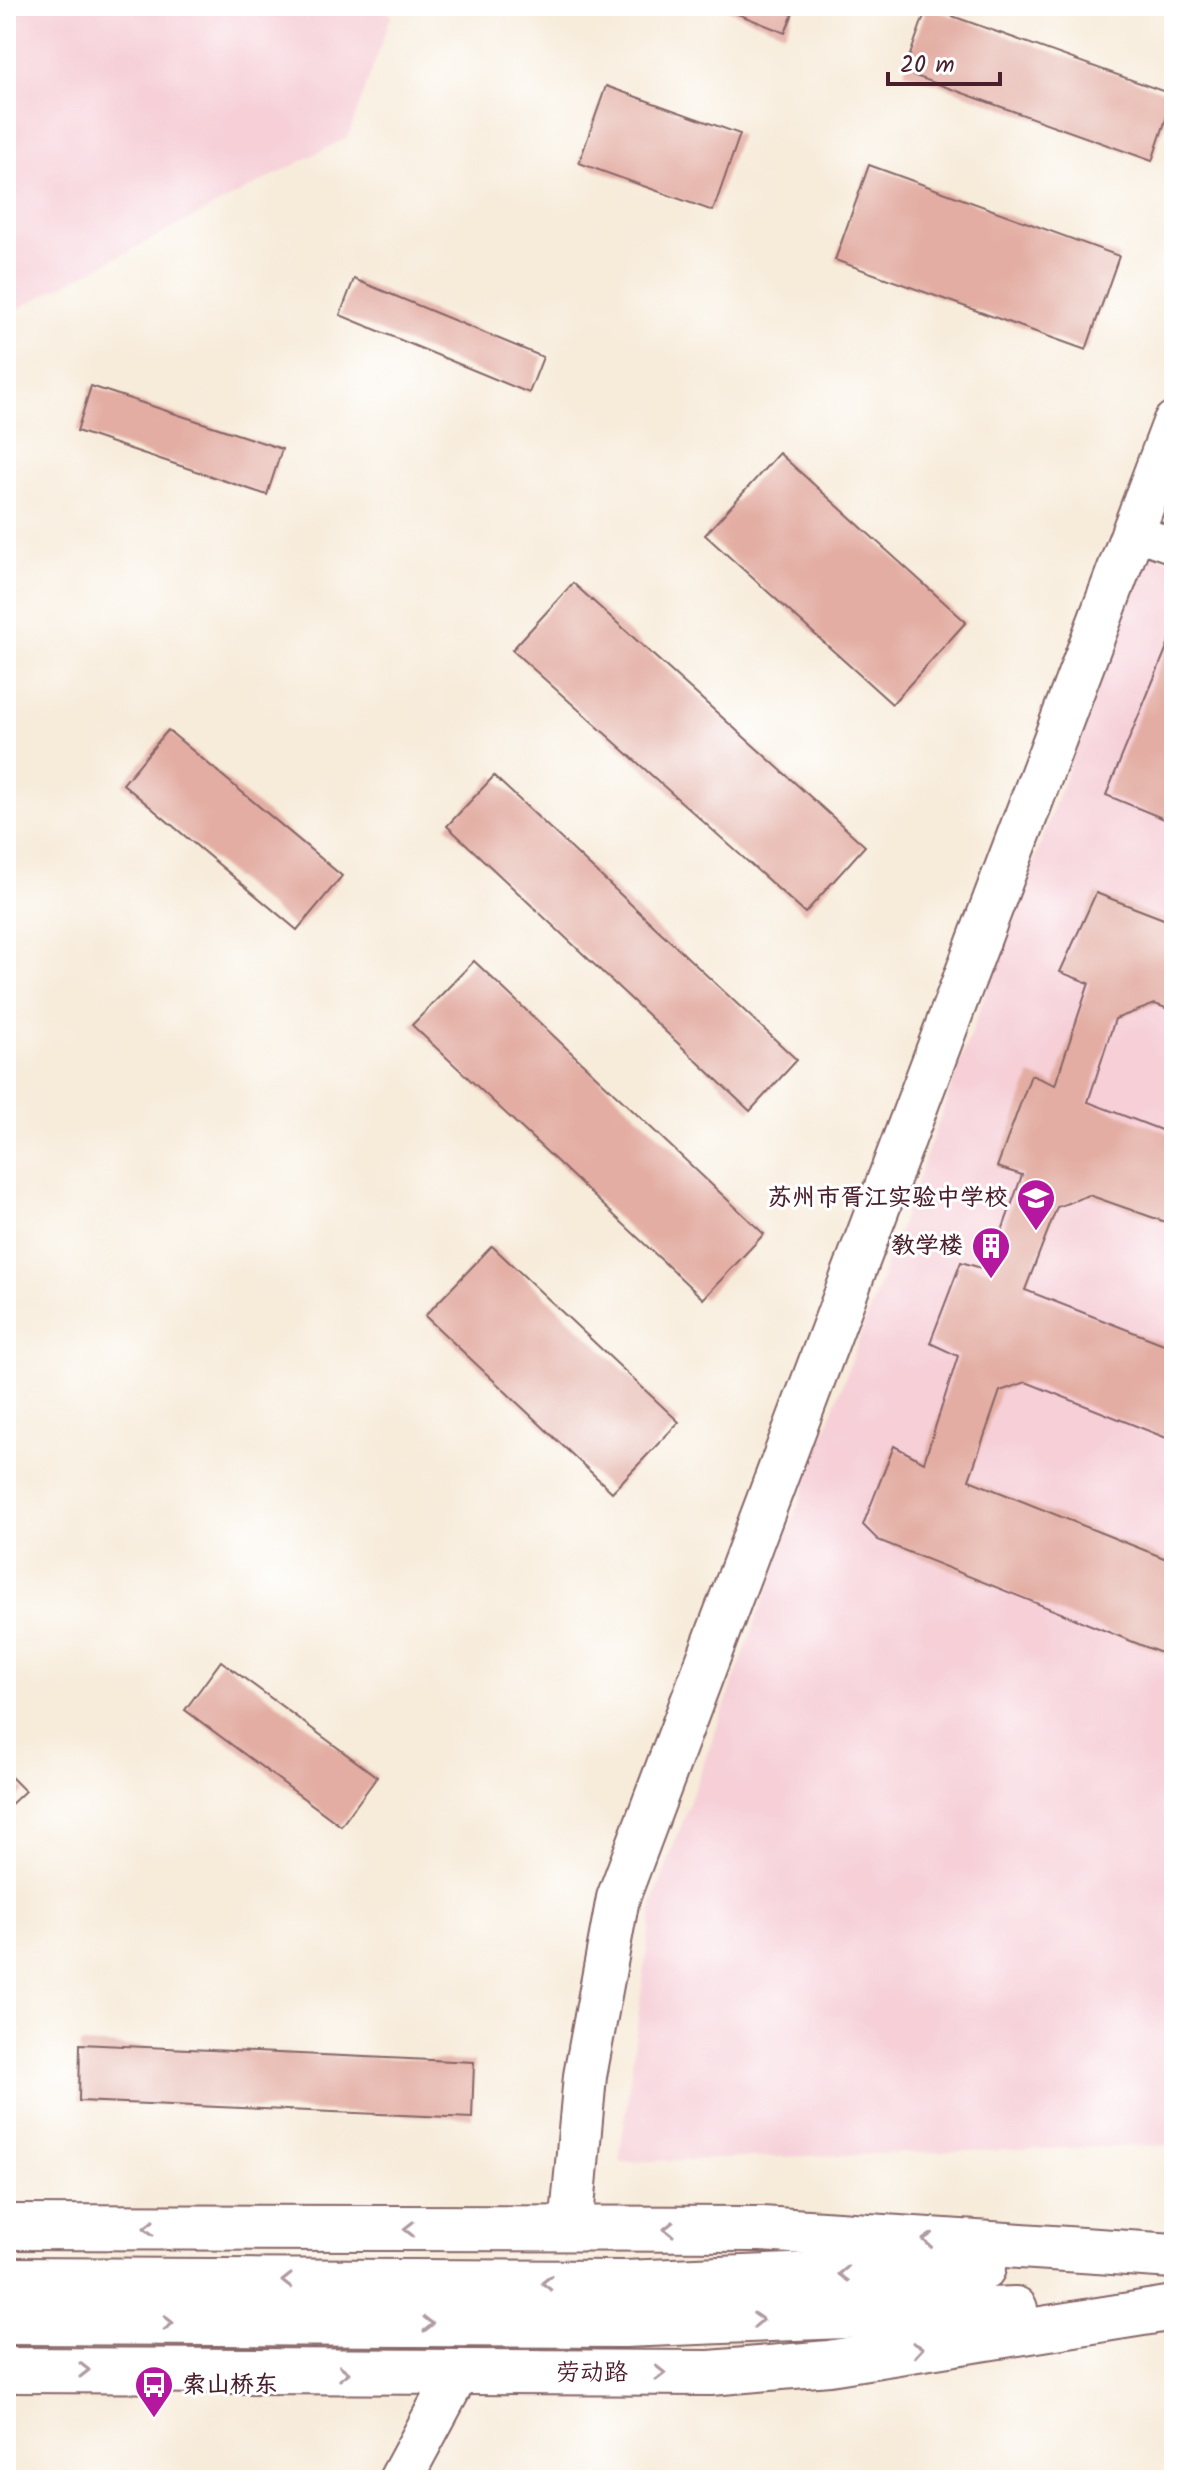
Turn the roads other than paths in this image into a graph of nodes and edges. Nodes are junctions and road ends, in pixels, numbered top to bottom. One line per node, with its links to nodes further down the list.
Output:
1 (1174, 423): 2 (street)
2 (1134, 532): 3 (street); 5 (street)
3 (1174, 546)
4 (6, 2227): 5 (main road, 劳动路, one-way to 4)
5 (571, 2229): 6 (main road, 劳动路, one-way to 5)
6 (1174, 2258): 8 (main road, 劳动路, one-way to 8)
7 (6, 2280): 8 (main road, 劳动路, one-way to 7)
8 (624, 2304): 9 (main road, 劳动路, one-way to 9); 10 (main road, 劳动路, one-way to 8)
9 (1174, 2306): 12 (main road, 劳动路, one-way to 9)
10 (6, 2322)
11 (6, 2370): 12 (main road, 劳动路, one-way to 12)
12 (457, 2374): 13 (street)
13 (400, 2480)

